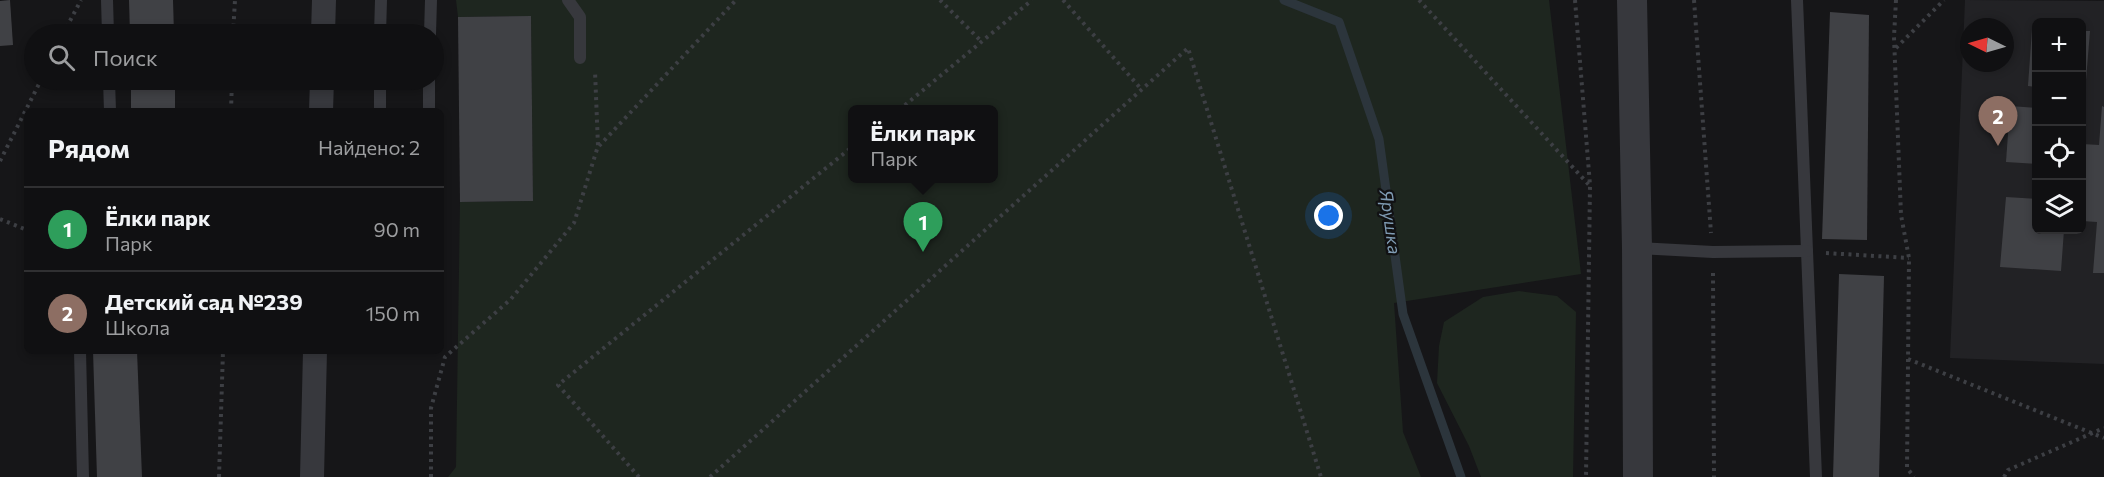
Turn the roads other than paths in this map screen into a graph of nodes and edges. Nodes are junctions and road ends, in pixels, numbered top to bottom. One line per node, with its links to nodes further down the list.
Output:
1 (107, 0): 8 (lane)
2 (324, 0): 9 (street)
3 (381, 0): 10 (lane)
4 (431, 0): 11 (lane)
5 (568, 0): 12 (lane)
6 (1632, 0): 21 (street)
7 (1797, 0): 22 (lane)
8 (108, 24)
9 (323, 24)
10 (380, 24)
11 (430, 24)
12 (580, 58)
13 (109, 90): 17 (lane)
14 (322, 90): 18 (street)
15 (380, 90): 19 (lane)
16 (429, 90): 20 (lane)
17 (110, 108)
18 (321, 108)
19 (380, 108)
20 (429, 108)
21 (1637, 248): 22 (lane); 27 (street)
22 (1807, 251): 28 (lane)
23 (80, 354): 25 (lane)
24 (315, 354): 26 (street)
25 (83, 477)
26 (312, 477)
27 (1638, 477)
28 (1816, 477)

